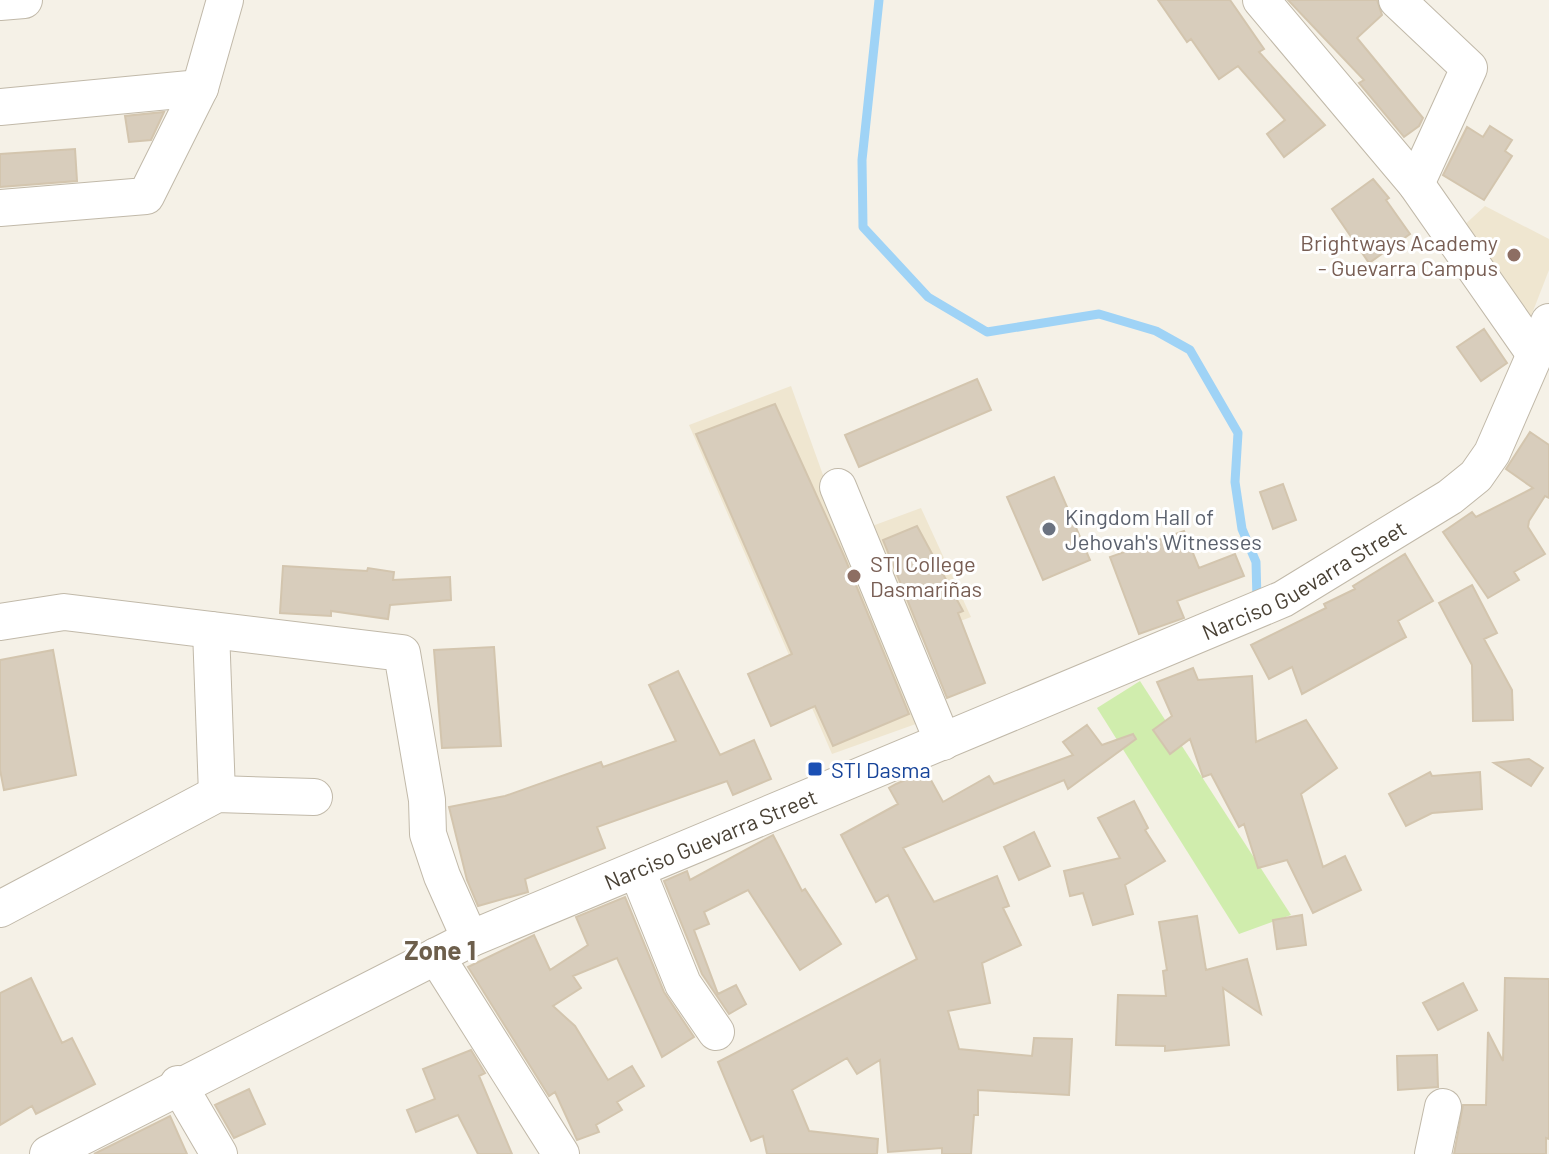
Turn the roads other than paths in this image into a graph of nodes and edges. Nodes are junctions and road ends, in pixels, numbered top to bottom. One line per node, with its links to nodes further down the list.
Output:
1 (24, 0): 5 (street)
2 (225, 0): 6 (street)
3 (1261, 0): 8 (street)
4 (1397, 0): 8 (street)
5 (0, 2)
6 (200, 88): 7 (street); 9 (street)
7 (0, 107)
8 (1416, 184): 10 (street)
9 (0, 208)
10 (1542, 337): 14 (street, Narciso Guevarra Street)
11 (838, 487): 14 (street)
12 (0, 622): 13 (street)
13 (211, 630): 15 (street); 19 (street)
14 (943, 742): 17 (street, Narciso Guevarra Street)
15 (217, 794): 16 (street); 18 (street)
16 (314, 797)
17 (637, 870): 19 (street, Narciso Guevarra Street); 21 (street)
18 (0, 909)
19 (470, 939): 20 (street, Narciso Guevarra Street)
20 (436, 956): 22 (street, Narciso Guevarra Street); 26 (street)
21 (716, 1032)
22 (178, 1084): 24 (street, Narciso Guevarra Street); 25 (street)
23 (1443, 1107): 27 (street)
24 (48, 1154)
25 (219, 1154)
26 (561, 1154)
27 (1433, 1154)

